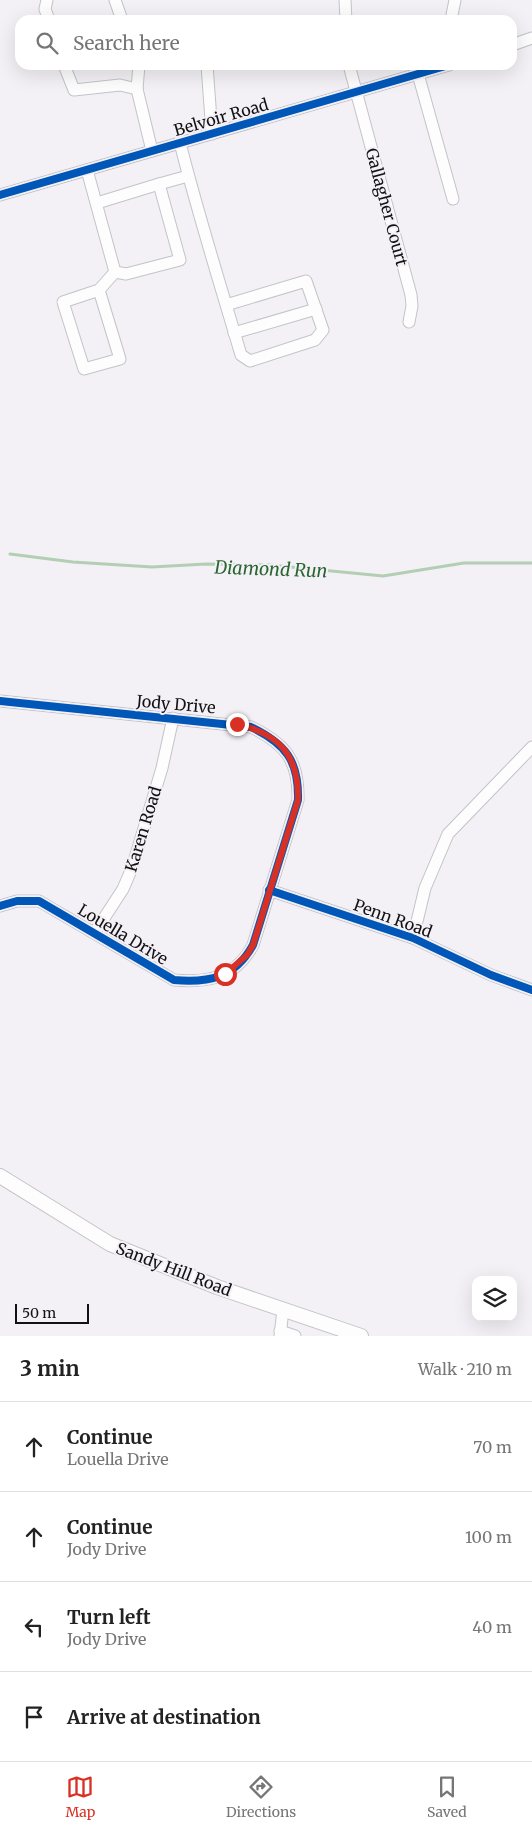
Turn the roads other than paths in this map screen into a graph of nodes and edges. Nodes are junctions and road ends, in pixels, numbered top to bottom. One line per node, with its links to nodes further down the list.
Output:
1 (47, 0): 5 (street)
2 (115, 0): 6 (street)
3 (345, 0): 7 (street)
4 (454, 0): 8 (street)
5 (47, 15)
6 (120, 15)
7 (346, 15)
8 (452, 15)
9 (532, 38): 10 (street)
10 (517, 43)
11 (66, 70): 17 (street)
12 (138, 70): 17 (street)
13 (207, 70): 19 (street)
14 (350, 70): 18 (street, Gallagher Court)
15 (432, 70): 16 (street, Belvoir Road)
16 (418, 74): 18 (street, Belvoir Road); 26 (street)
17 (136, 90): 21 (street)
18 (357, 92): 19 (street, Belvoir Road); 32 (street, Gallagher Court)
19 (212, 134): 20 (street, Belvoir Road)
20 (180, 143): 21 (street, Belvoir Road); 23 (street)
21 (152, 151): 22 (street, Belvoir Road)
22 (86, 170): 25 (street, Belvoir Road); 27 (street)
23 (188, 176): 24 (street); 30 (street)
24 (159, 184): 27 (street); 28 (street)
25 (0, 195)
26 (453, 199)
27 (97, 203): 28 (street)
28 (116, 272): 29 (street)
29 (98, 290): 29 (street)
30 (226, 305): 31 (street); 33 (street)
31 (316, 309): 33 (street); 33 (street)
32 (409, 322)
33 (234, 333)
34 (0, 701): 35 (street, Jody Drive)
35 (173, 718): 37 (street, Jody Drive); 39 (street, Karen Road)
36 (531, 750): 40 (street)
37 (269, 890): 39 (street, Louella Drive); 40 (street, Penn Road)
38 (0, 906): 39 (street, Louella Drive)
39 (95, 932)
40 (413, 938): 41 (street, Penn Road)
41 (532, 990)
42 (0, 1176): 43 (main road, Sandy Hill Road)
43 (283, 1310): 44 (street); 46 (main road, Sandy Hill Road)
44 (280, 1334): 45 (street)
45 (295, 1336)
46 (361, 1336)

